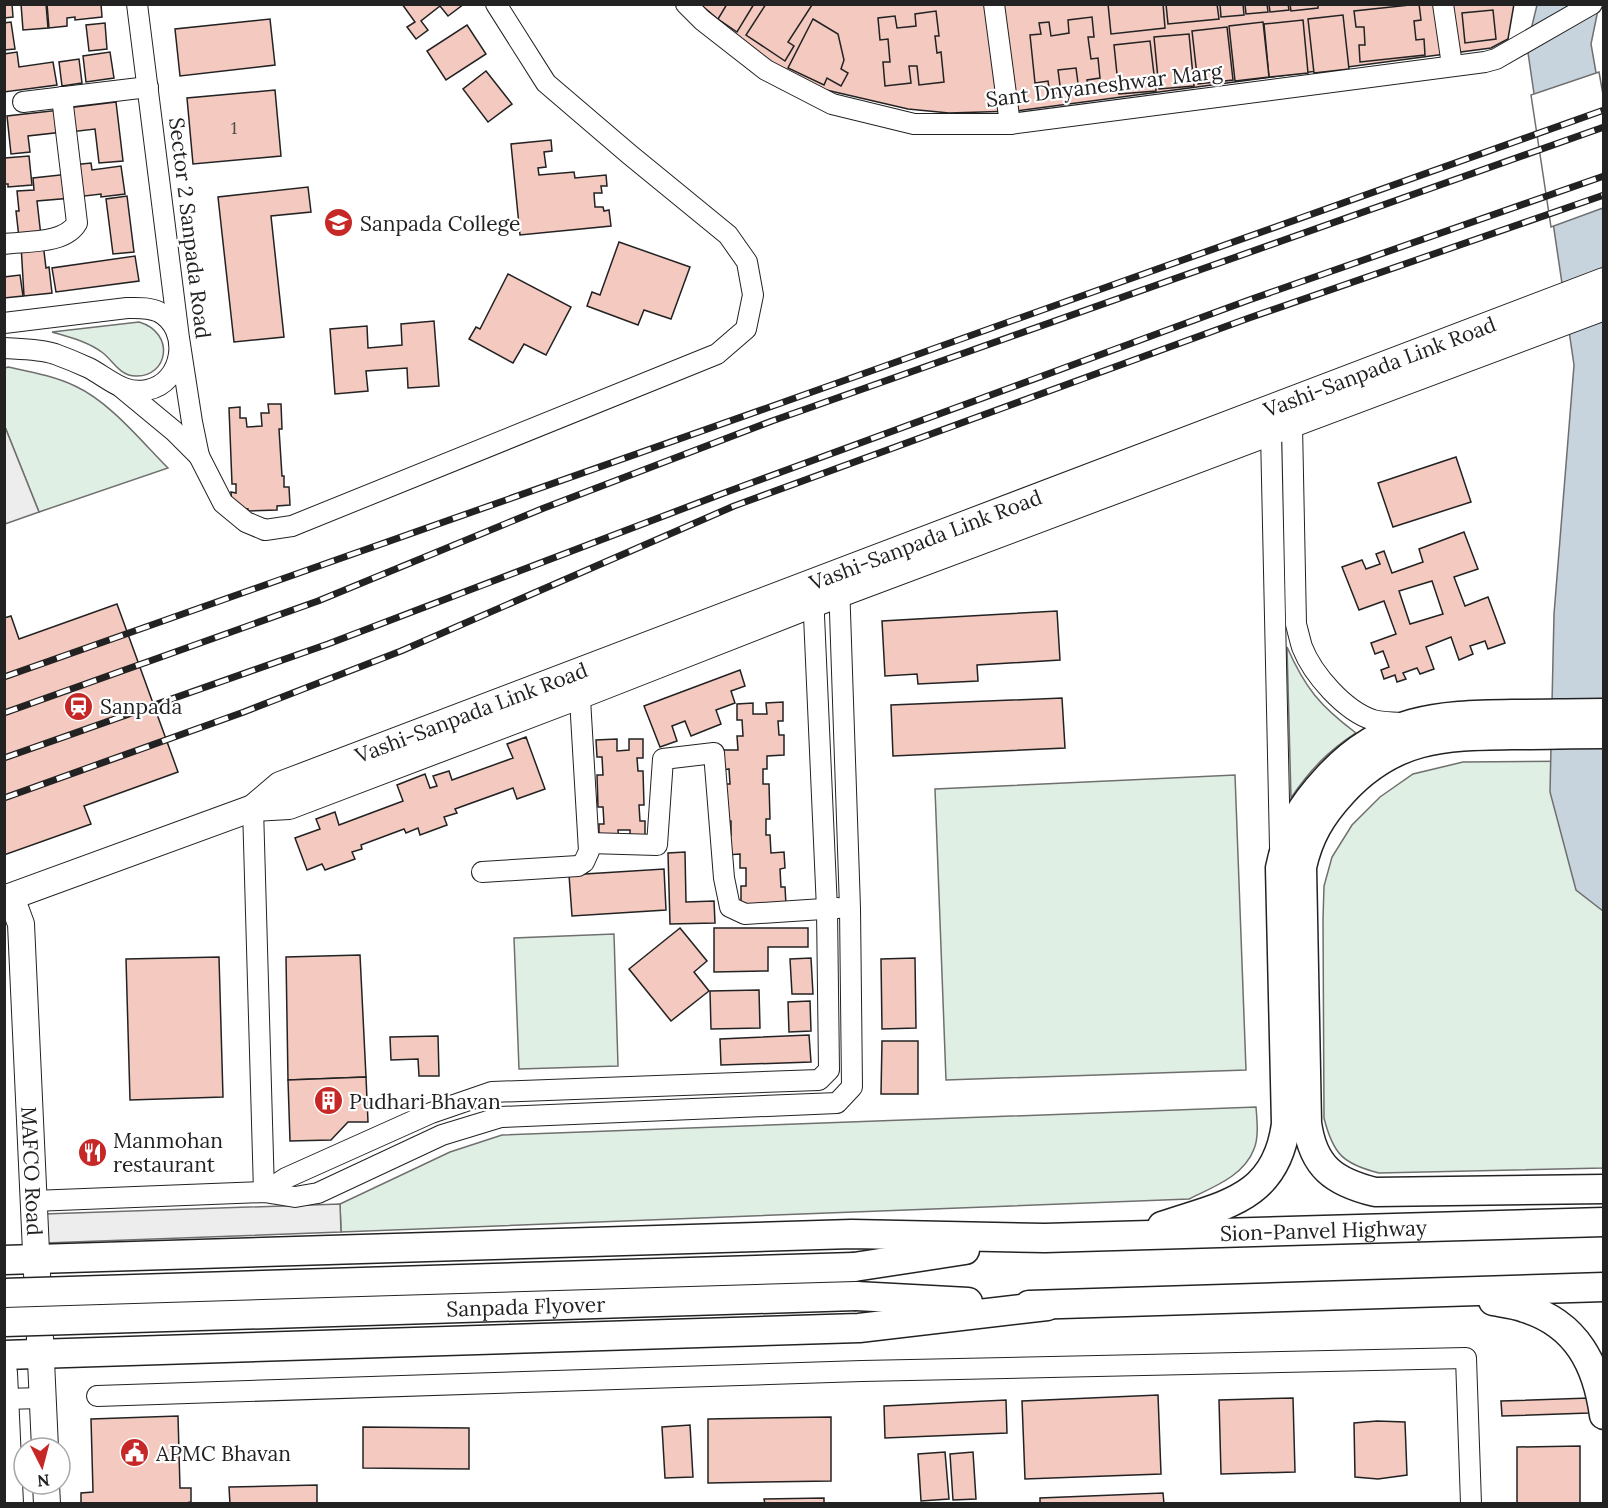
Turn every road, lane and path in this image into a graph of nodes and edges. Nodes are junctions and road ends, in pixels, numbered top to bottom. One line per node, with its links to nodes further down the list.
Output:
1 (137, 4): 9 (street, Sector 2 Sanpada Road)
2 (496, 4): 26 (street)
3 (686, 4): 7 (street, Sant Dnyaneshwar Marg)
4 (994, 4): 12 (street)
5 (1443, 4): 8 (street)
6 (1592, 4): 8 (street, Sant Dnyaneshwar Marg)
7 (706, 12): 12 (street, Sant Dnyaneshwar Marg)
8 (1452, 65): 12 (street, Sant Dnyaneshwar Marg)
9 (148, 87): 10 (street); 14 (street, Sector 2 Sanpada Road)
10 (62, 97): 11 (street); 13 (street)
11 (23, 102)
12 (1010, 124)
13 (4, 244)
14 (171, 270): 17 (street); 21 (street, Sector 2 Sanpada Road)
15 (1604, 281): 20 (main road, Vashi-Sanpada Link Road)
16 (1604, 307): 20 (main road, Vashi-Sanpada Link Road)
17 (144, 308): 18 (street); 21 (street)
18 (48, 317): 19 (street); 23 (street)
19 (4, 323)
20 (1522, 325): 25 (main road, Vashi-Sanpada Link Road)
21 (179, 338): 24 (street); 26 (street, Sector 2 Sanpada Road)
22 (4, 348): 23 (street)
23 (51, 353): 24 (street)
24 (122, 388): 26 (street)
25 (1278, 417): 27 (main road, Vashi-Sanpada Link Road); 31 (street); 37 (street)
26 (199, 456)
27 (839, 584): 28 (main road, Vashi-Sanpada Link Road); 40 (street)
28 (813, 593): 29 (main road, Vashi-Sanpada Link Road); 41 (street)
29 (580, 683): 35 (main road, Vashi-Sanpada Link Road); 36 (street)
30 (1604, 713): 32 (highway)
31 (1408, 724): 33 (highway); 37 (highway)
32 (1528, 724): 33 (highway); 34 (highway)
33 (1466, 725): 37 (highway)
34 (1604, 734)
35 (253, 808): 39 (main road, Vashi-Sanpada Link Road); 43 (street)
36 (589, 843): 38 (street); 41 (street)
37 (1291, 868): 42 (highway); 46 (highway)
38 (482, 872)
39 (8, 898): 44 (main road, MAFCO Road)
40 (850, 908): 41 (street); 43 (street)
41 (827, 909): 43 (street)
42 (1604, 1189)
43 (264, 1192): 44 (street)
44 (33, 1201): 49 (main road, MAFCO Road)
45 (1604, 1222): 46 (highway, Sion-Panvel Highway)
46 (1137, 1235): 47 (highway, Sion-Panvel Highway)
47 (1045, 1238): 48 (highway); 53 (highway, Sanpada Flyover, bridge)
48 (185, 1255): 49 (highway); 56 (highway)
49 (36, 1259): 50 (highway); 57 (main road, MAFCO Road)
50 (4, 1260)
51 (1604, 1287): 52 (highway)
52 (1453, 1292): 54 (highway); 63 (highway)
53 (4, 1293)
54 (1047, 1306): 55 (highway, Sanpada Flyover, bridge); 56 (highway)
55 (4, 1322)
56 (188, 1349): 57 (highway)
57 (40, 1354): 58 (highway); 61 (main road, MAFCO Road)
58 (4, 1355)
59 (4, 1373): 62 (main road)
60 (97, 1396): 66 (street)
61 (42, 1398): 62 (street); 64 (main road, MAFCO Road)
62 (5, 1399): 65 (main road)
63 (1604, 1415)
64 (44, 1436)
65 (8, 1498)
66 (1471, 1503)

